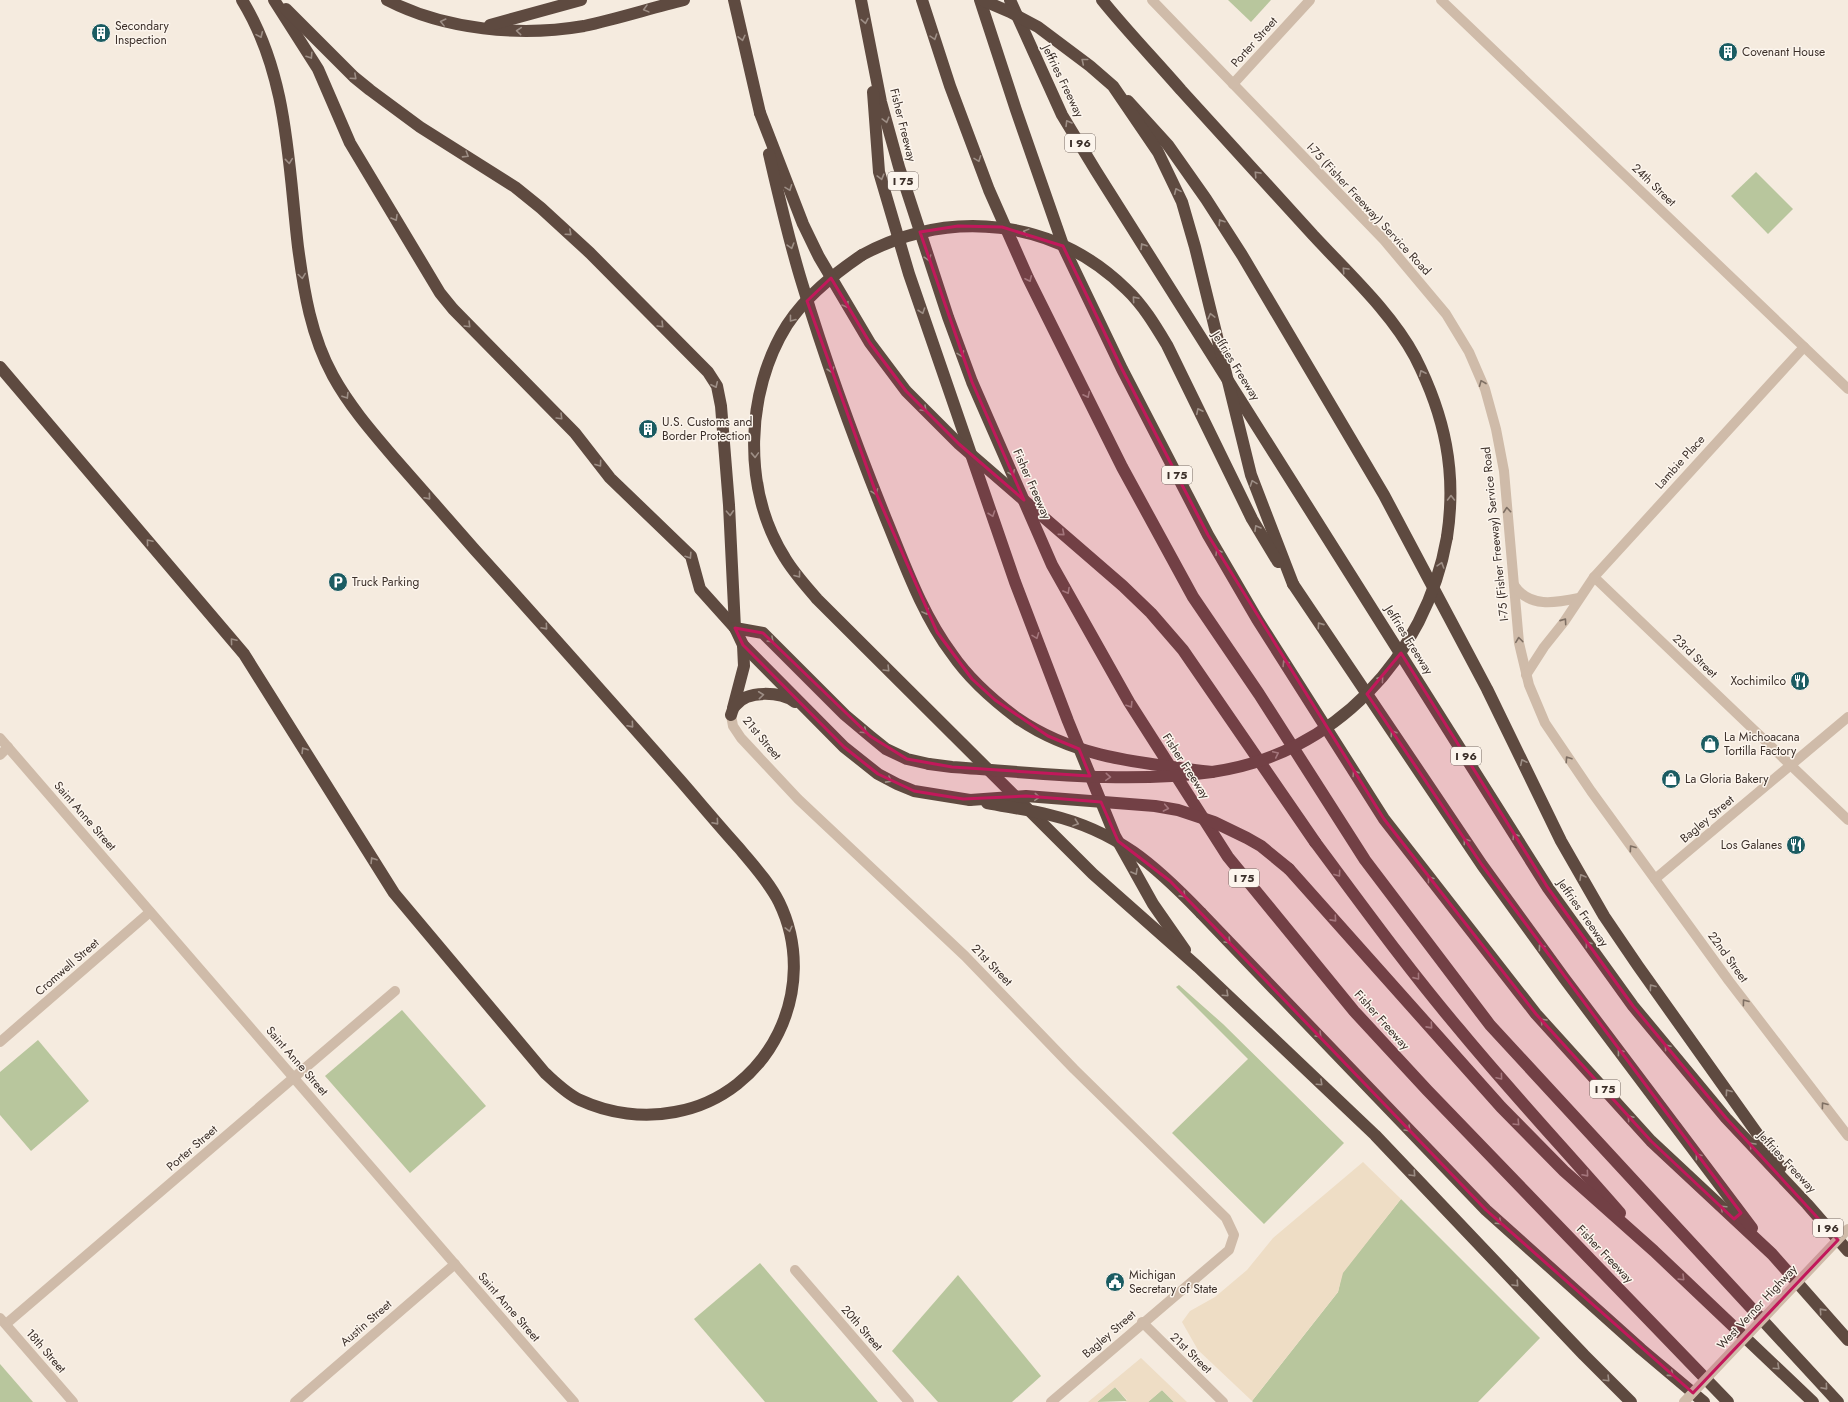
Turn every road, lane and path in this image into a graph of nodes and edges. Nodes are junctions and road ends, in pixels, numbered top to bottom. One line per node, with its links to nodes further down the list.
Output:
1 (242, 0): 21 (highway, one-way to 21)
2 (275, 0): 27 (highway, one-way to 27); 27 (highway, one-way to 27)
3 (387, 0): 15 (highway, one-way to 3)
4 (581, 0): 15 (highway)
5 (684, 0): 15 (highway, one-way to 15)
6 (734, 0): 19 (highway, one-way to 19)
7 (861, 0): 16 (highway, Fisher Freeway / I 75, one-way to 16)
8 (922, 0): 70 (highway, one-way to 70)
9 (981, 0): 18 (highway, one-way to 9, bridge); 53 (highway, I 75, one-way to 9)
10 (1010, 0): 48 (highway, Jeffries Freeway / I 96, one-way to 10)
11 (1102, 0): 37 (highway, one-way to 11, bridge)
12 (1152, 0): 17 (street, I-75 (Fisher Freeway) Service Road)
13 (1310, 0): 17 (street, Porter Street)
14 (1441, 0): 20 (street, 24th Street)
15 (482, 27)
16 (869, 41): 43 (highway, one-way to 43); 68 (highway, Fisher Freeway / I 75, one-way to 68)
17 (1233, 84): 25 (street, I-75 (Fisher Freeway) Service Road, one-way to 17)
18 (1113, 86): 24 (highway, one-way to 18, bridge); 48 (highway, one-way to 18, bridge)
19 (760, 113): 37 (highway, one-way to 37, bridge); 51 (highway, one-way to 51, bridge)
20 (1804, 347): 22 (street, 24th Street); 23 (street, Lambie Place)
21 (0, 367)
22 (1848, 389)
23 (1594, 577): 26 (street, Lambie Place); 36 (street, 23rd Street)
24 (1293, 584): 43 (highway, one-way to 43, bridge); 53 (highway, one-way to 24)
25 (1513, 585): 26 (street); 29 (street, I-75 (Fisher Freeway) Service Road, one-way to 25)
26 (1579, 598): 29 (street, Lambie Place, one-way to 26)
27 (735, 628): 28 (highway); 37 (highway, one-way to 37, bridge)
28 (743, 645): 30 (highway); 32 (highway)
29 (1526, 675): 38 (street, I-75 (Fisher Freeway) Service Road, one-way to 29)
30 (731, 714): 32 (highway, one-way to 32); 50 (street, 21st Street)
31 (1848, 717): 36 (street, Bagley Street)
32 (817, 719): 39 (highway, one-way to 39)
33 (0, 738): 34 (street, Saint Anne Street)
34 (8, 747): 35 (street); 42 (street, Saint Anne Street)
35 (0, 755)
36 (1791, 766): 40 (street, 23rd Street); 41 (street, Bagley Street)
37 (1212, 772)
38 (1591, 790): 41 (street, 22nd Street, one-way to 38)
39 (966, 800): 51 (highway, one-way to 51, bridge); 67 (highway, one-way to 67, bridge)
40 (1848, 820)
41 (1655, 879): 47 (street, 22nd Street, one-way to 41)
42 (150, 912): 45 (street, Cromwell Street); 46 (street, Saint Anne Street)
43 (1198, 967): 65 (highway, one-way to 65)
44 (395, 991): 46 (street, Porter Street)
45 (0, 1042)
46 (293, 1078): 54 (street, Saint Anne Street); 56 (street, Porter Street)
47 (1848, 1136)
48 (1807, 1204): 52 (highway, Jeffries Freeway / I 96)
49 (1848, 1229): 66 (street, West Vernor Highway, bridge)
50 (1234, 1235): 57 (street, Bagley Street)
51 (1654, 1251): 69 (highway, one-way to 69)
52 (1848, 1252)
53 (1772, 1254): 58 (highway, I 75, one-way to 53)
54 (455, 1264): 60 (street, Austin Street); 61 (street, Saint Anne Street)
55 (795, 1270): 62 (street, 20th Street)
56 (3, 1321): 59 (street, 18th Street)
57 (1142, 1322): 63 (street, Bagley Street); 64 (street, 21st Street)
58 (1848, 1340)
59 (68, 1400)
60 (294, 1402)
61 (574, 1402)
62 (909, 1402)
63 (1050, 1402)
64 (1223, 1402)
65 (1631, 1402)
66 (1684, 1402)
67 (1704, 1402)
68 (1728, 1402)
69 (1813, 1402)
70 (1838, 1402)

